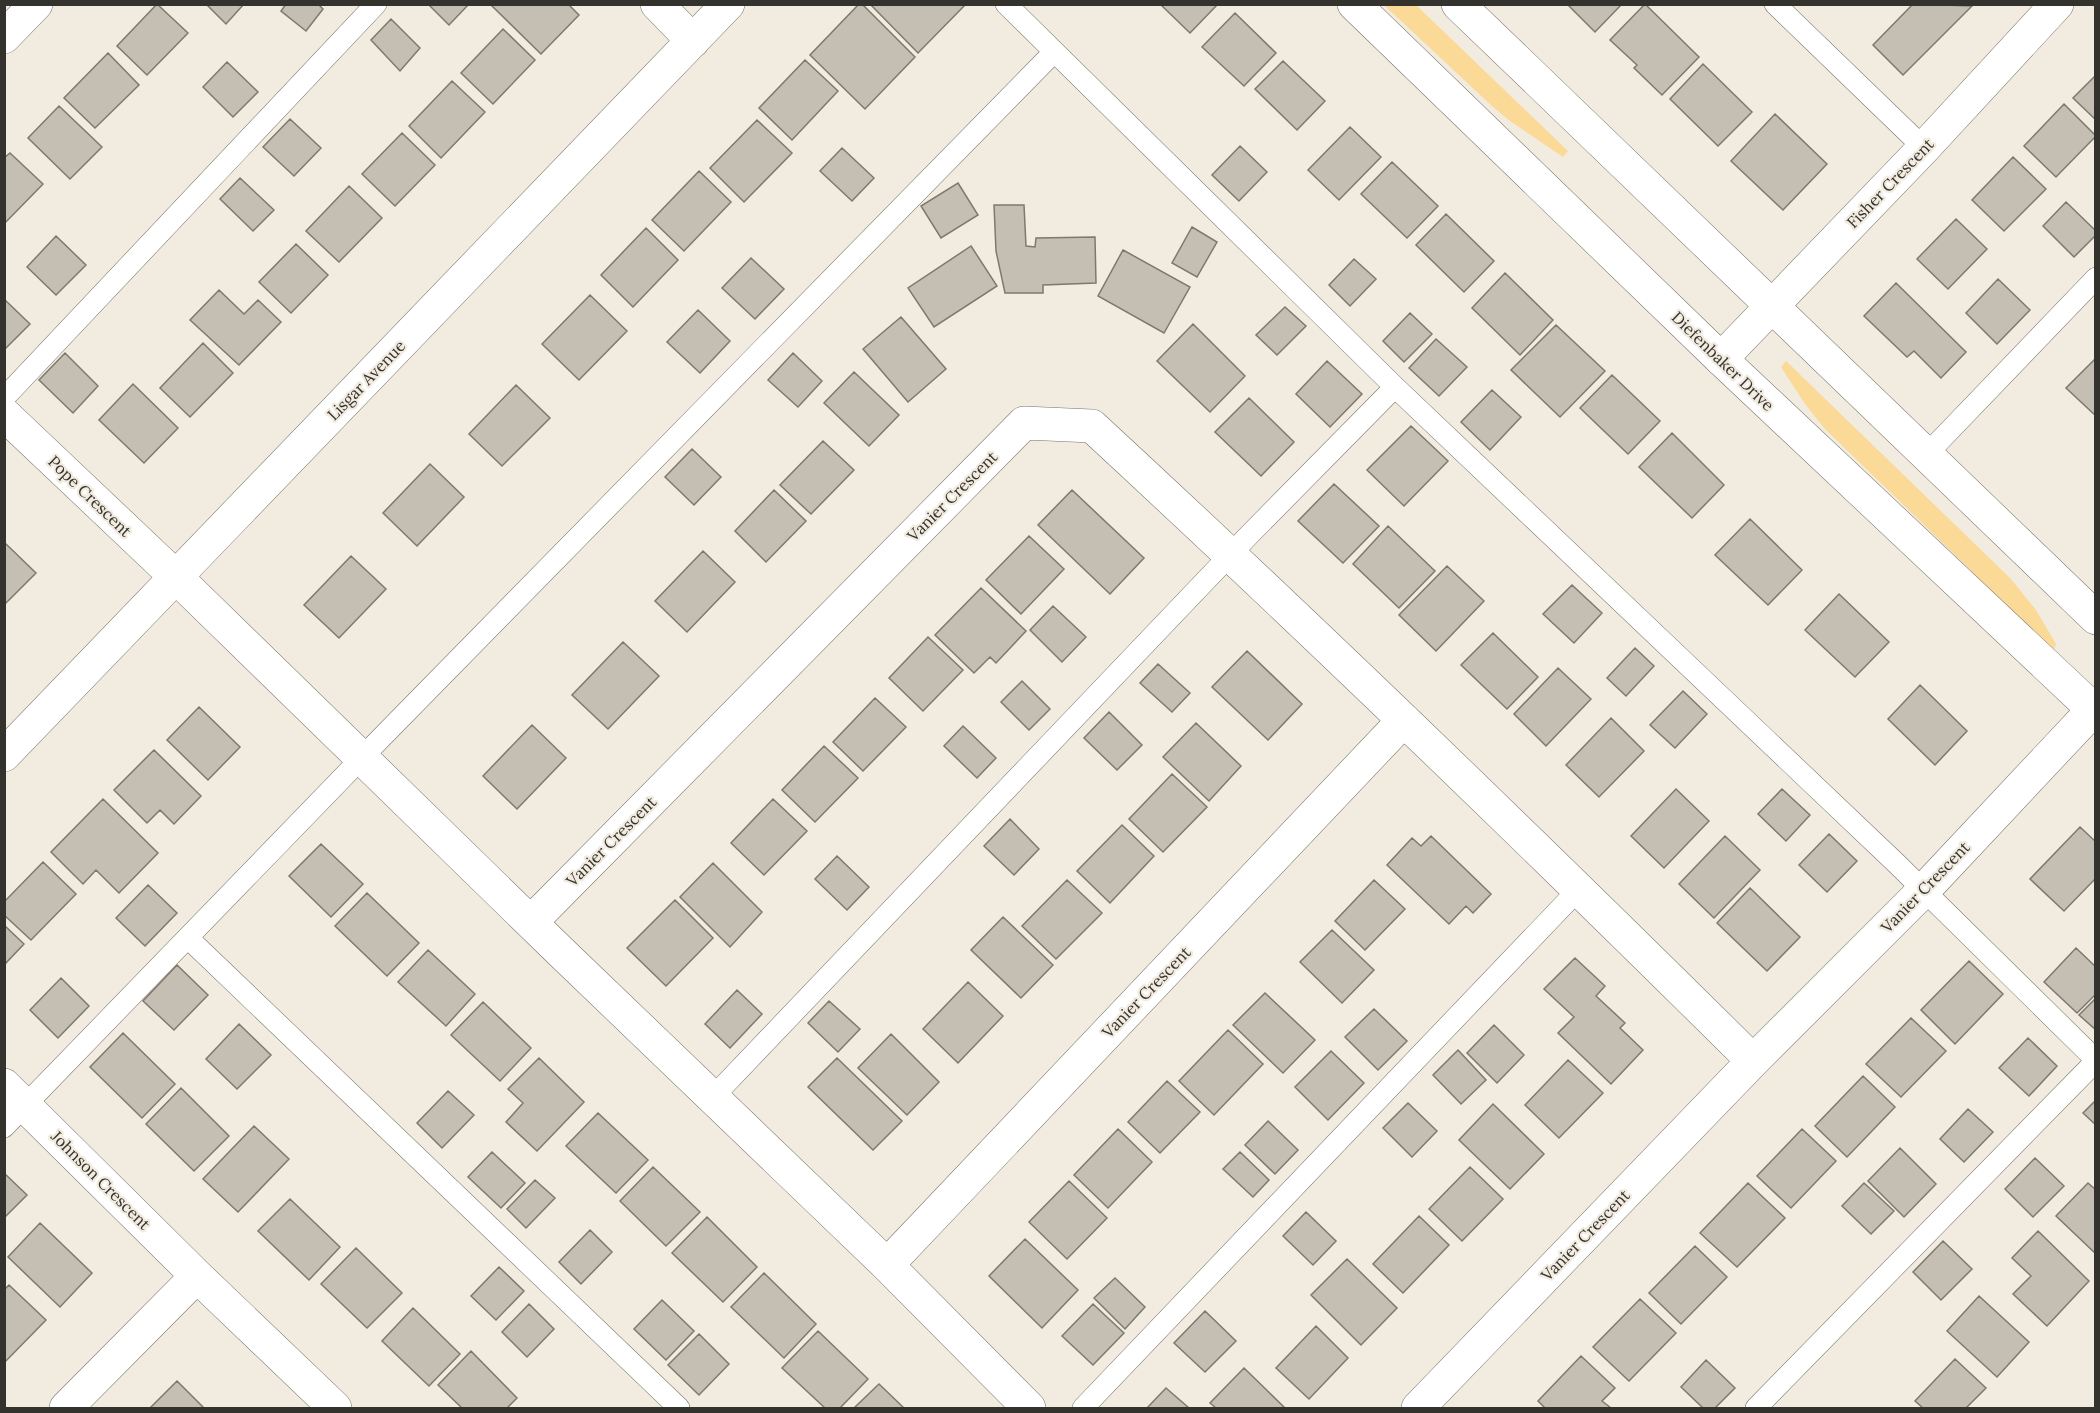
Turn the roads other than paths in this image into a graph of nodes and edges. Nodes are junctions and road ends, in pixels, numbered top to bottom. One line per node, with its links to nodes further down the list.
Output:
1 (36, 4): 10 (street)
2 (376, 4): 18 (lane)
3 (657, 4): 11 (street)
4 (728, 4): 11 (street, Lisgar Avenue)
5 (1006, 4): 12 (lane)
6 (1354, 4): 16 (street, Diefenbaker Drive)
7 (1458, 4): 15 (street)
8 (1775, 4): 13 (lane)
9 (2057, 4): 13 (street, Fisher Crescent)
10 (4, 37)
11 (693, 41): 22 (street, Lisgar Avenue)
12 (1054, 52): 17 (lane); 27 (lane)
13 (1924, 148): 15 (street, Fisher Crescent)
14 (2096, 278): 20 (lane)
15 (1771, 307): 16 (street, Fisher Crescent); 20 (street)
16 (1721, 359): 24 (street, Diefenbaker Drive)
17 (1395, 387): 21 (lane); 29 (lane)
18 (4, 398)
19 (4, 414): 22 (street, Pope Crescent)
20 (1927, 454): 23 (street)
21 (1232, 555): 25 (street, Vanier Crescent); 30 (street, Vanier Crescent); 34 (lane)
22 (176, 577): 26 (street, Lisgar Avenue); 27 (street)
23 (2096, 618)
24 (2094, 711): 29 (street, Vanier Crescent)
25 (1404, 720): 28 (street, Vanier Crescent); 36 (street, Vanier Crescent)
26 (4, 755)
27 (363, 757): 30 (street); 31 (lane)
28 (1579, 889): 33 (street, Vanier Crescent); 42 (lane)
29 (1924, 890): 32 (lane); 33 (street, Vanier Crescent)
30 (531, 922): 34 (street)
31 (188, 938): 35 (lane); 40 (lane)
32 (2096, 1060): 44 (lane)
33 (1753, 1061): 43 (street, Vanier Crescent)
34 (712, 1098): 36 (street)
35 (12, 1106): 37 (street, Johnson Crescent)
36 (887, 1265): 41 (street)
37 (196, 1276): 38 (street); 39 (street, Johnson Crescent)
38 (66, 1408)
39 (335, 1408)
40 (679, 1408)
41 (1029, 1408)
42 (1083, 1408)
43 (1418, 1408)
44 (1756, 1408)

